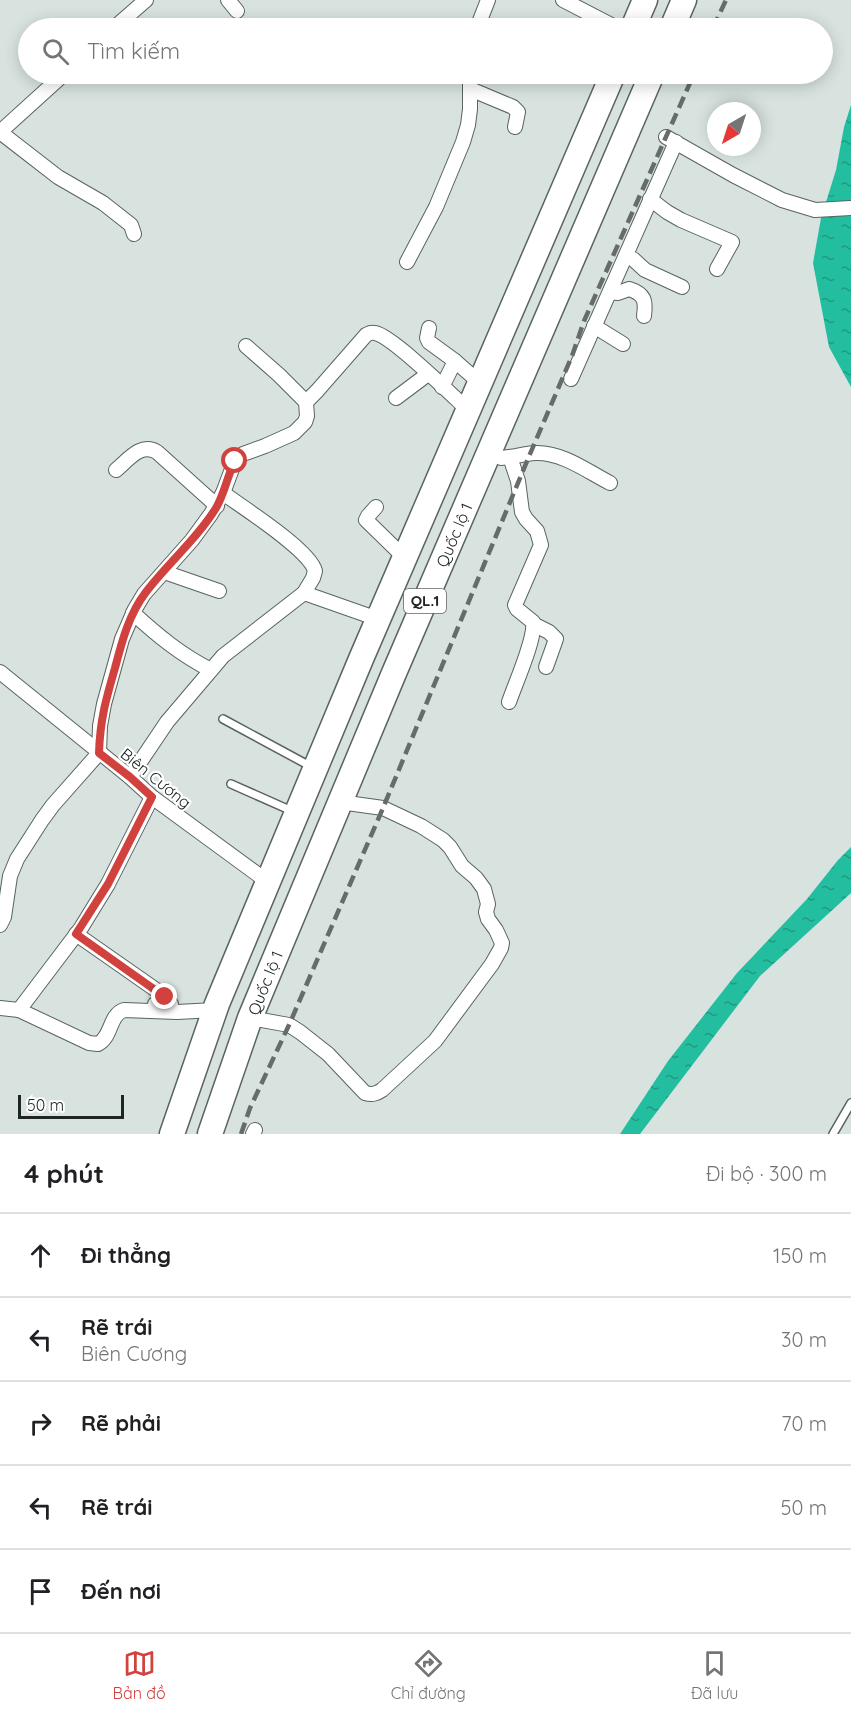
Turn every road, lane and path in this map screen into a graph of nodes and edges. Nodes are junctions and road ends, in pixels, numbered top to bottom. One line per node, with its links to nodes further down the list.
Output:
1 (131, 0): 9 (street)
2 (146, 0): 10 (street)
3 (228, 0): 8 (street)
4 (488, 0): 11 (street)
5 (563, 0): 12 (street)
6 (645, 0): 13 (highway)
7 (684, 0): 14 (highway)
8 (237, 11)
9 (119, 18)
10 (125, 18)
11 (481, 18)
12 (598, 18)
13 (637, 18)
14 (676, 18)
15 (53, 84): 21 (street)
16 (470, 84): 19 (street)
17 (609, 84): 38 (highway, QL.1)
18 (648, 84): 43 (highway, Quốc lộ 1 / QL.1)
19 (470, 89): 20 (street); 26 (street)
20 (514, 127)
21 (0, 132): 24 (street)
22 (650, 199): 23 (street); 25 (street); 27 (street)
23 (851, 208)
24 (134, 234)
25 (626, 256): 28 (street); 29 (street)
26 (407, 262)
27 (717, 269)
28 (682, 287)
29 (610, 292): 30 (street); 31 (street)
30 (644, 316)
31 (594, 326): 33 (street); 37 (street)
32 (429, 328): 35 (street)
33 (623, 344)
34 (246, 346): 41 (street)
35 (455, 361): 38 (street); 39 (street)
36 (428, 374): 39 (street); 40 (street); 41 (street)
37 (571, 379)
38 (480, 383): 42 (highway, QL.1)
39 (442, 387): 42 (street)
40 (396, 398)
41 (306, 402): 46 (street)
42 (468, 410): 48 (highway, QL.1)
43 (499, 457): 45 (street); 54 (street); 65 (highway, Quốc lộ 1 / QL.1)
44 (116, 470): 46 (street)
45 (610, 483)
46 (220, 500): 49 (street); 51 (street)
47 (376, 507): 48 (street)
48 (405, 558): 53 (highway, QL.1)
49 (164, 572): 50 (street); 52 (street)
50 (219, 591)
51 (304, 592): 53 (street); 56 (street)
52 (133, 613): 56 (street); 60 (street)
53 (378, 619): 61 (highway, QL.1)
54 (535, 625): 55 (street); 58 (street)
55 (546, 667)
56 (211, 670): 62 (street)
57 (0, 672): 60 (street, Biên Cương)
58 (509, 702)
59 (223, 719): 61 (lane)
60 (99, 753): 62 (street, Biên Cương); 67 (street)
61 (315, 769): 66 (highway, QL.1)
62 (130, 777): 64 (street, Biên Cương)
63 (231, 784): 66 (lane)
64 (152, 797): 68 (street, Biên Cương); 70 (street)
65 (340, 802): 75 (highway, Quốc lộ 1 / QL.1); 75 (street)
66 (297, 813): 68 (highway, QL.1)
67 (5, 873): 69 (street)
68 (268, 882): 74 (highway, QL.1)
69 (0, 925)
70 (76, 934): 71 (street); 73 (street)
71 (126, 1003)
72 (0, 1008): 73 (street)
73 (19, 1010): 74 (street)
74 (215, 1010): 77 (highway, QL.1)
75 (250, 1018): 78 (highway, Quốc lộ 1 / QL.1)
76 (851, 1103): 79 (lane)
77 (172, 1134)
78 (210, 1134)
79 (832, 1134)

